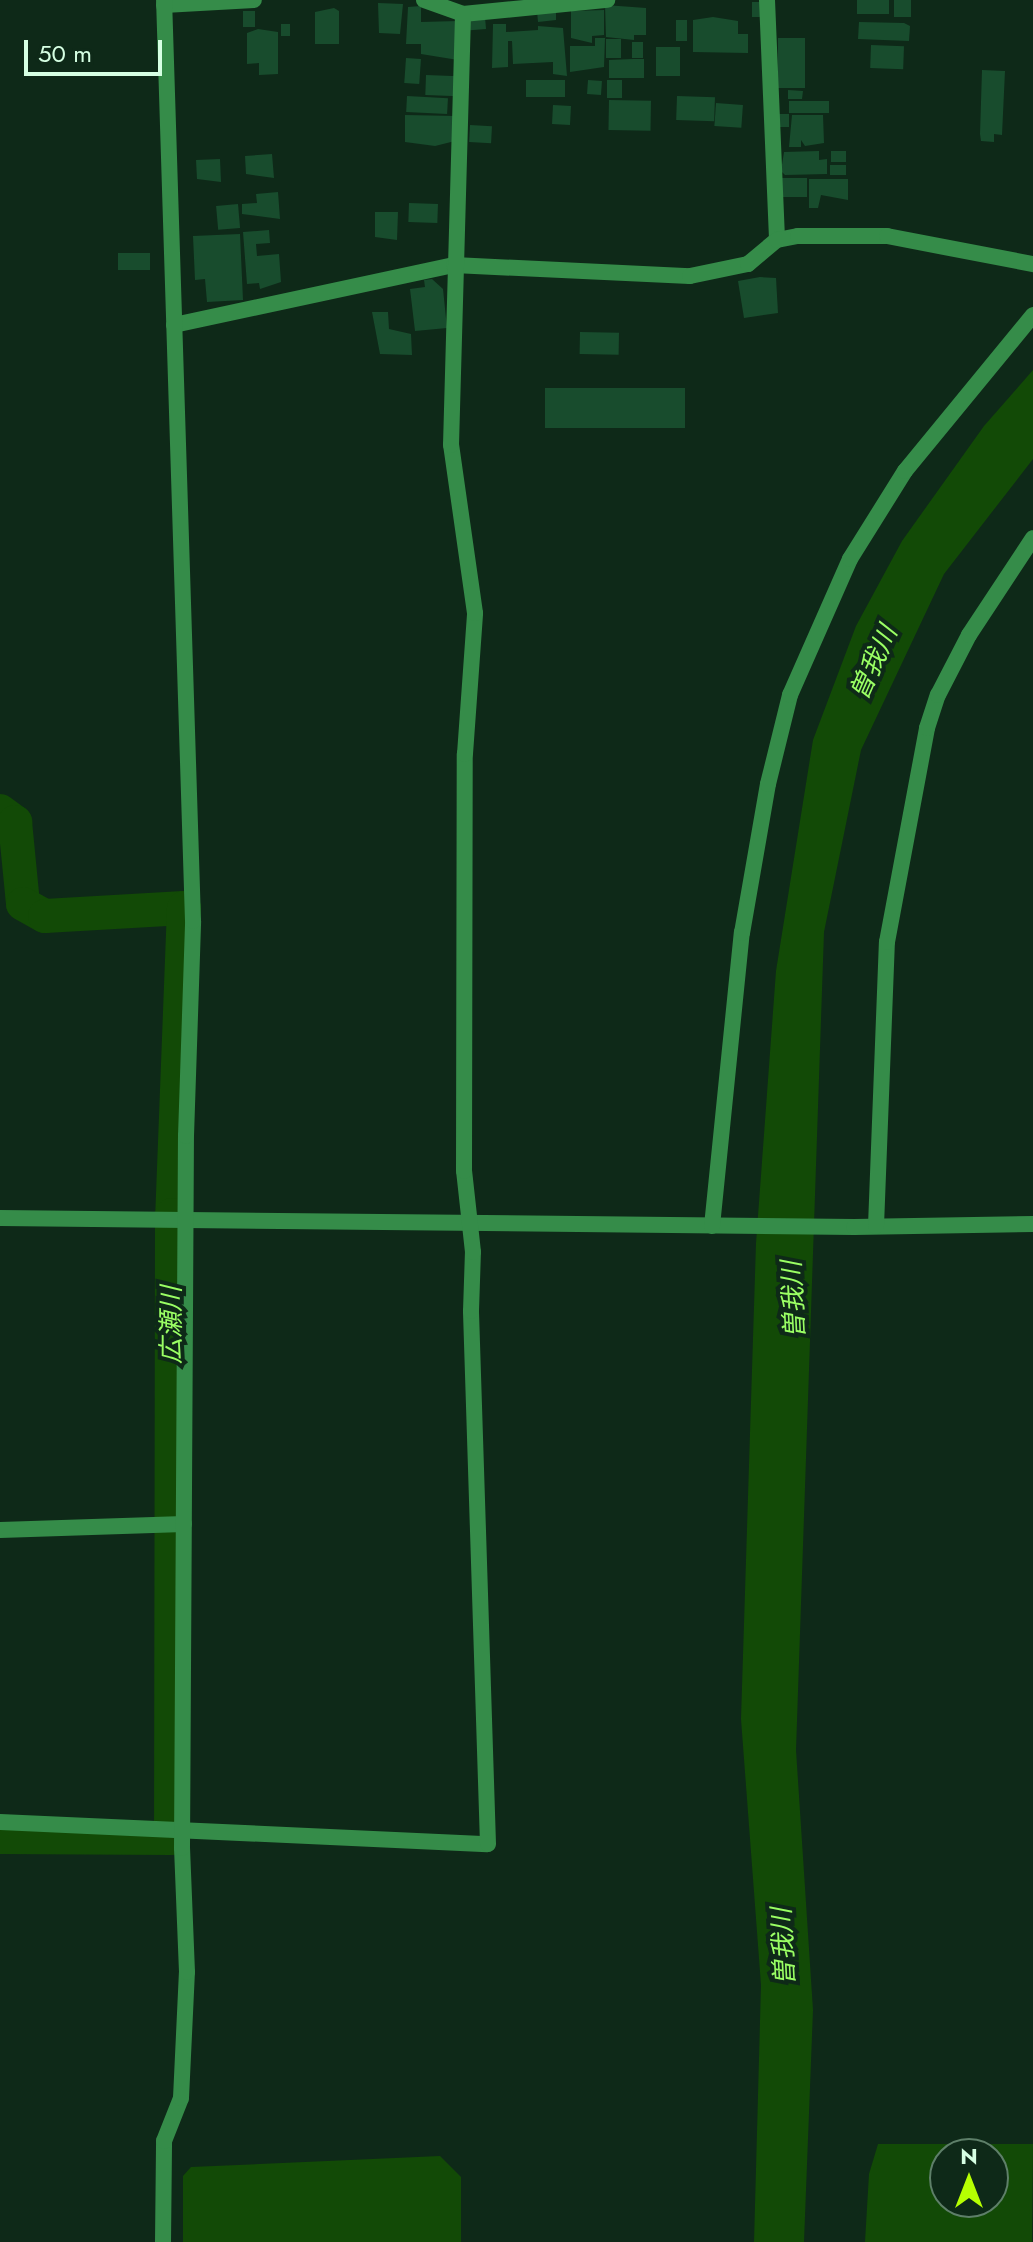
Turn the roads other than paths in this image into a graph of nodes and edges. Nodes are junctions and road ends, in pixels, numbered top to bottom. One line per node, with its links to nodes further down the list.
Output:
1 (254, 0): 6 (street)
2 (424, 0): 5 (street)
3 (607, 0): 7 (street)
4 (767, 0): 8 (street)
5 (443, 1): 7 (street)
6 (164, 2): 12 (street)
7 (463, 14): 10 (street)
8 (777, 240): 9 (street); 10 (street)
9 (1033, 264)
10 (454, 265): 12 (street); 16 (street)
11 (1033, 315): 18 (street)
12 (174, 325): 15 (street)
13 (1033, 538): 19 (street)
14 (0, 1218): 15 (street)
15 (188, 1220): 16 (street); 20 (street)
16 (466, 1224): 18 (street); 23 (street)
17 (1033, 1224): 19 (street)
18 (712, 1226): 19 (street)
19 (876, 1226)
20 (184, 1524): 21 (street); 23 (street)
21 (0, 1530)
22 (0, 1822): 23 (street)
23 (184, 1830): 24 (street)
24 (163, 2242)

